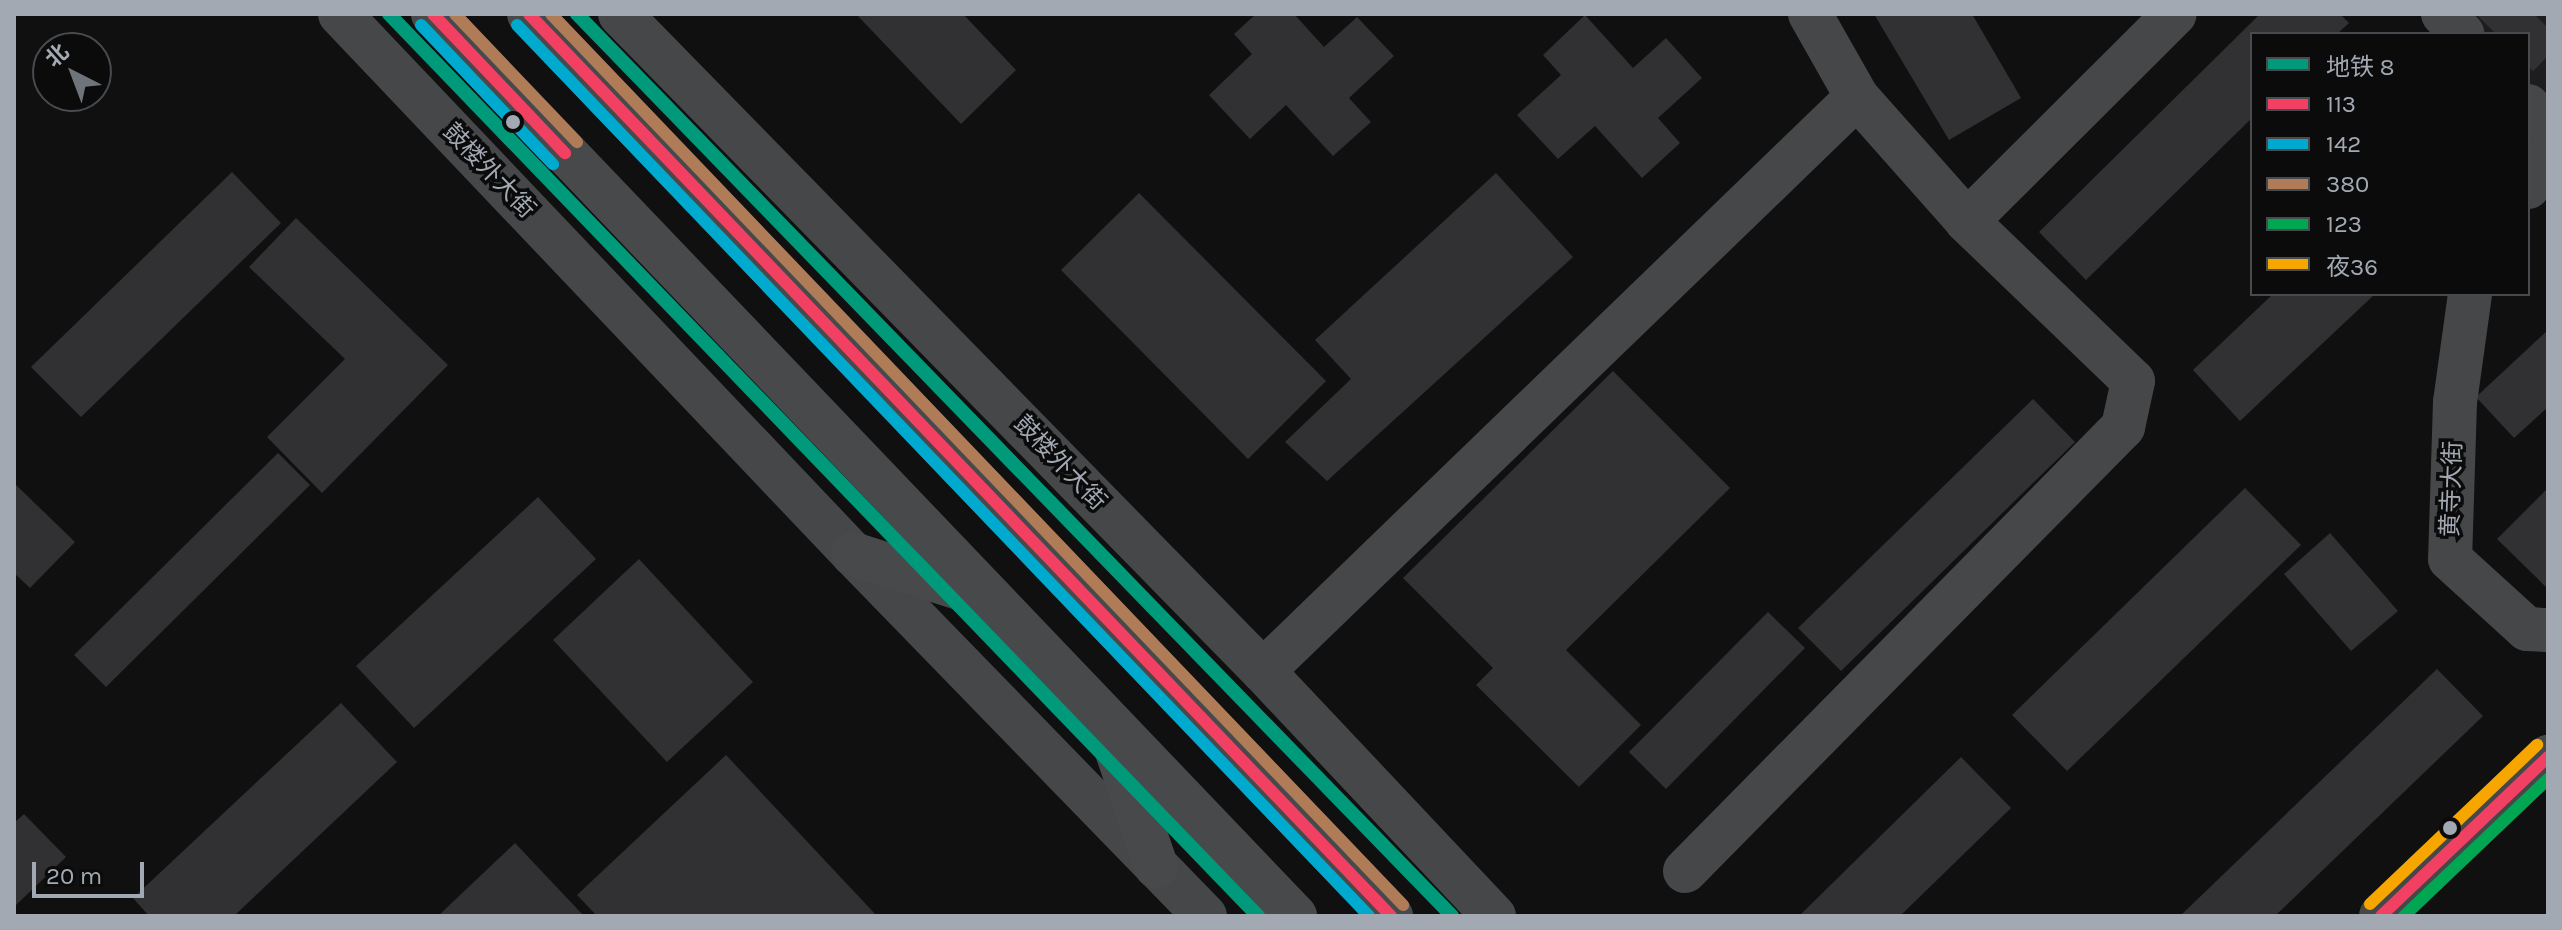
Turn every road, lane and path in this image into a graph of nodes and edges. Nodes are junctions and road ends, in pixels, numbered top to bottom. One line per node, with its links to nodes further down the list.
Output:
1 (340, 14): 16 (street, 鼓楼外大街)
2 (433, 14): 17 (main road)
3 (529, 14): 26 (main road)
4 (620, 14): 19 (street, 鼓楼外大街)
5 (1810, 14): 9 (street)
6 (2175, 14): 14 (street)
7 (2443, 14): 8 (street)
8 (2460, 32)
9 (1857, 97): 14 (street); 19 (street)
10 (2530, 108): 11 (street)
11 (2548, 127)
12 (2548, 152): 13 (street)
13 (2530, 184)
14 (1967, 221): 23 (street)
15 (2470, 296): 18 (street, 黄寺大街)
16 (853, 554): 17 (main road); 22 (street, 鼓楼外大街)
17 (992, 598): 20 (main road)
18 (2548, 630)
19 (1263, 671): 27 (street, 鼓楼外大街)
20 (1104, 714): 22 (main road); 25 (main road)
21 (2548, 757): 28 (street)
22 (1156, 866): 24 (street, 鼓楼外大街)
23 (1685, 871)
24 (1205, 916)
25 (1295, 916)
26 (1391, 916)
27 (1494, 916)
28 (2381, 916)

